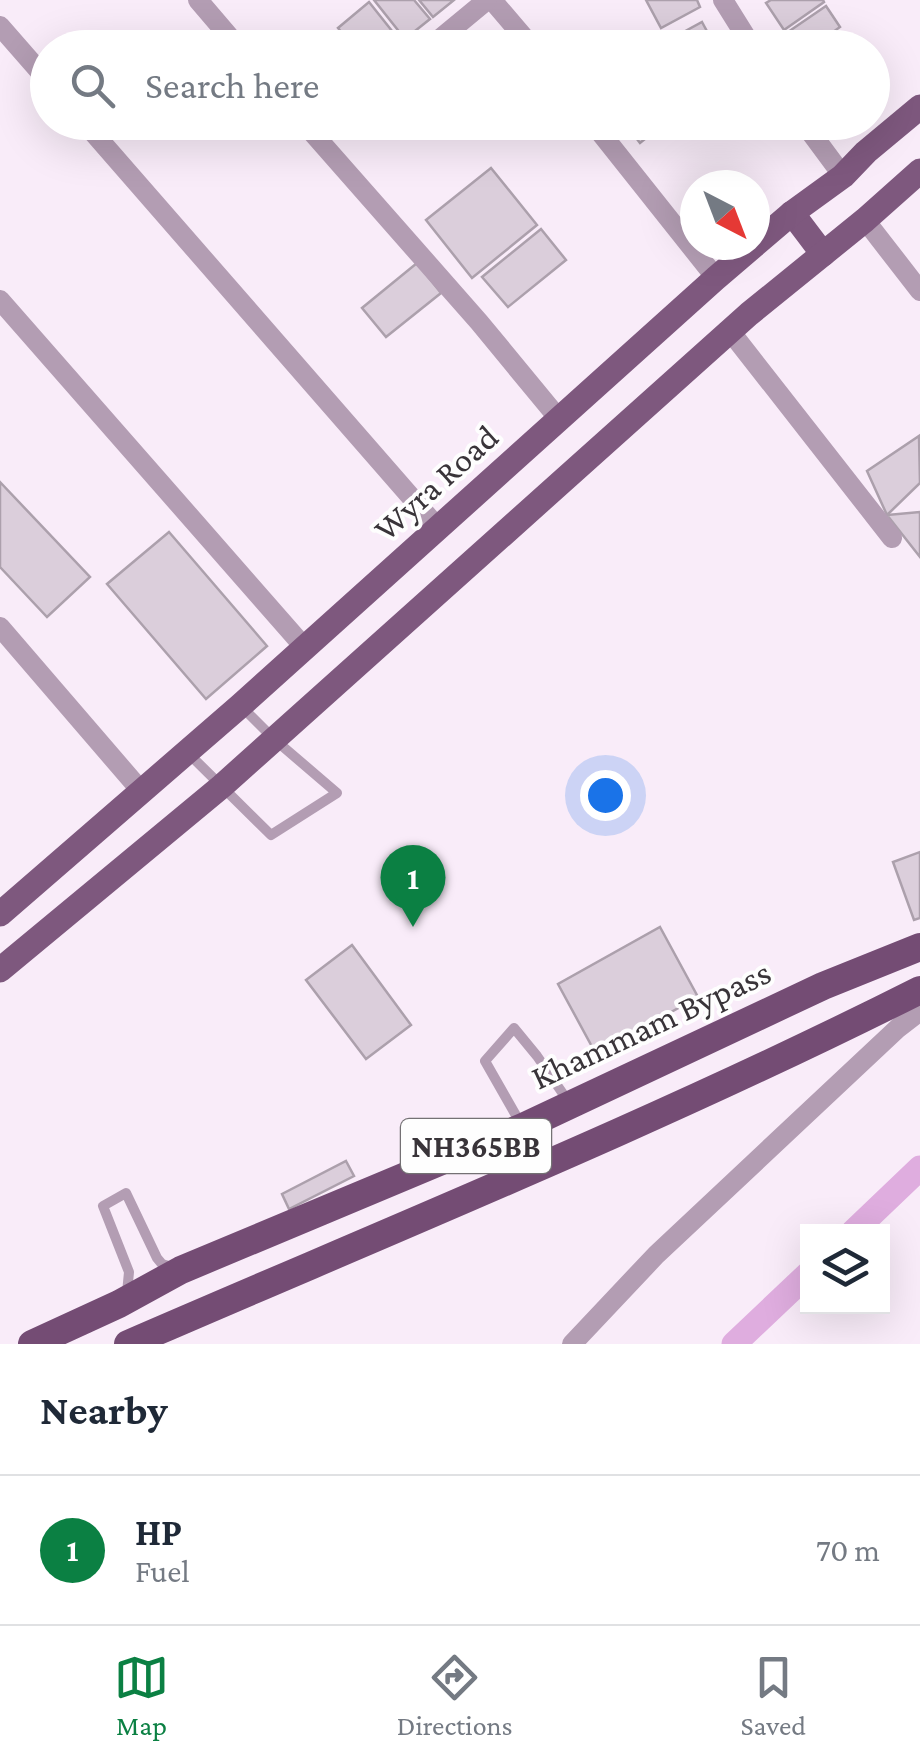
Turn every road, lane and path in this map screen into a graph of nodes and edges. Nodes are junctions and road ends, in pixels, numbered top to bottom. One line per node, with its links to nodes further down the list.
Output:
1 (198, 0): 5 (street)
2 (490, 0): 6 (street); 7 (street)
3 (723, 0): 8 (street)
4 (0, 26): 9 (street)
5 (223, 30)
6 (452, 30)
7 (517, 30)
8 (741, 30)
9 (30, 60)
10 (920, 106): 11 (main road, Wyra Road)
11 (890, 132)
12 (100, 140): 27 (street)
13 (319, 140): 26 (street)
14 (606, 140): 22 (street)
15 (816, 140): 18 (street)
16 (880, 140): 18 (main road, Wyra Road)
17 (920, 171): 20 (main road)
18 (843, 176): 19 (main road, Wyra Road)
19 (792, 213): 21 (main road); 22 (main road, Wyra Road)
20 (865, 220): 21 (main road); 23 (street)
21 (823, 254): 25 (main road)
22 (716, 278): 26 (main road, Wyra Road)
23 (920, 290)
24 (0, 300): 30 (street)
25 (730, 331): 28 (street); 32 (main road)
26 (559, 419): 27 (main road, Wyra Road)
27 (438, 528): 30 (main road, Wyra Road)
28 (892, 538)
29 (0, 627): 35 (street)
30 (305, 648): 31 (main road, Wyra Road)
31 (240, 706): 32 (lane); 33 (main road, Wyra Road)
32 (274, 740): 34 (main road); 34 (lane)
33 (187, 753): 34 (lane); 35 (main road, Wyra Road)
34 (222, 786): 38 (main road)
35 (142, 792): 36 (main road, Wyra Road)
36 (0, 914)
37 (920, 947): 41 (highway, Khammam Bypass / NH365BB)
38 (0, 970)
39 (920, 990): 46 (highway, NH365BB)
40 (920, 1011): 47 (street)
41 (570, 1105): 42 (highway, Khammam Bypass / NH365BB); 42 (lane)
42 (523, 1127): 43 (highway, Khammam Bypass / NH365BB)
43 (181, 1270): 44 (highway, Khammam Bypass / NH365BB); 44 (lane)
44 (127, 1299): 45 (highway, Khammam Bypass / NH365BB)
45 (32, 1344)
46 (128, 1344)
47 (572, 1344)

